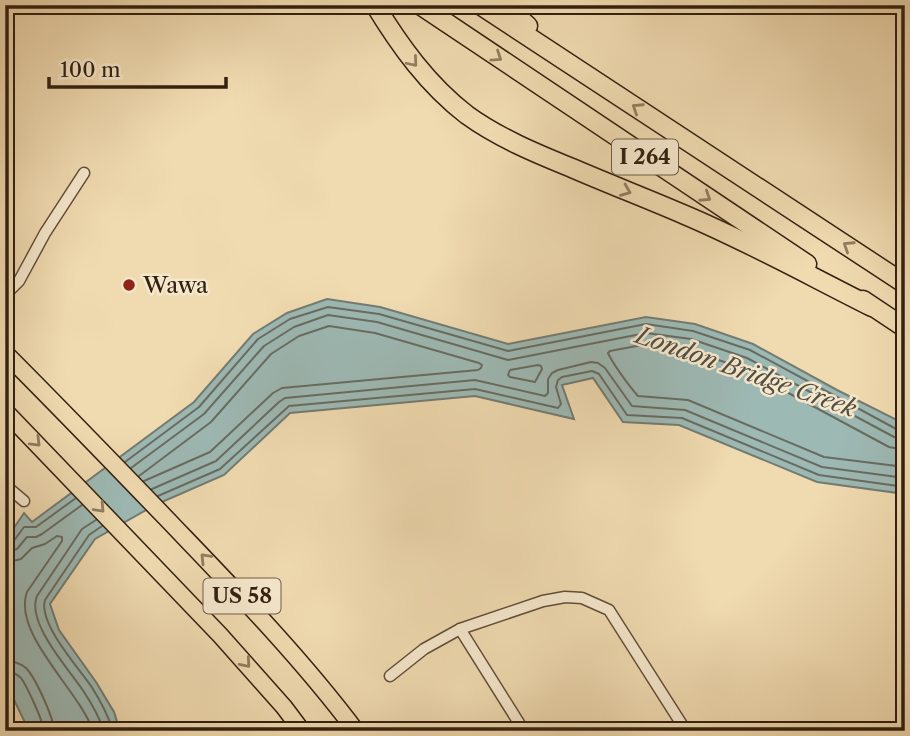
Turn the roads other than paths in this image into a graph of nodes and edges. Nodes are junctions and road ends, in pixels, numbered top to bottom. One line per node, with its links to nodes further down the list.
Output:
1 (375, 5): 9 (highway, one-way to 9)
2 (420, 5): 9 (highway, I 264, one-way to 9)
3 (480, 5): 5 (highway, I 264)
4 (505, 5): 5 (highway)
5 (572, 66): 7 (highway, I 264, one-way to 5)
6 (84, 173): 8 (street)
7 (905, 284)
8 (5, 295)
9 (872, 307): 10 (highway, I 264)
10 (905, 328)
11 (5, 353): 18 (main road, US 58, one-way to 11)
12 (5, 411): 17 (main road, US 58, one-way to 17)
13 (5, 485): 14 (street)
14 (24, 501)
15 (460, 629): 16 (street); 19 (street); 20 (street)
16 (390, 676)
17 (303, 731)
18 (356, 731)
19 (524, 731)
20 (686, 731)

